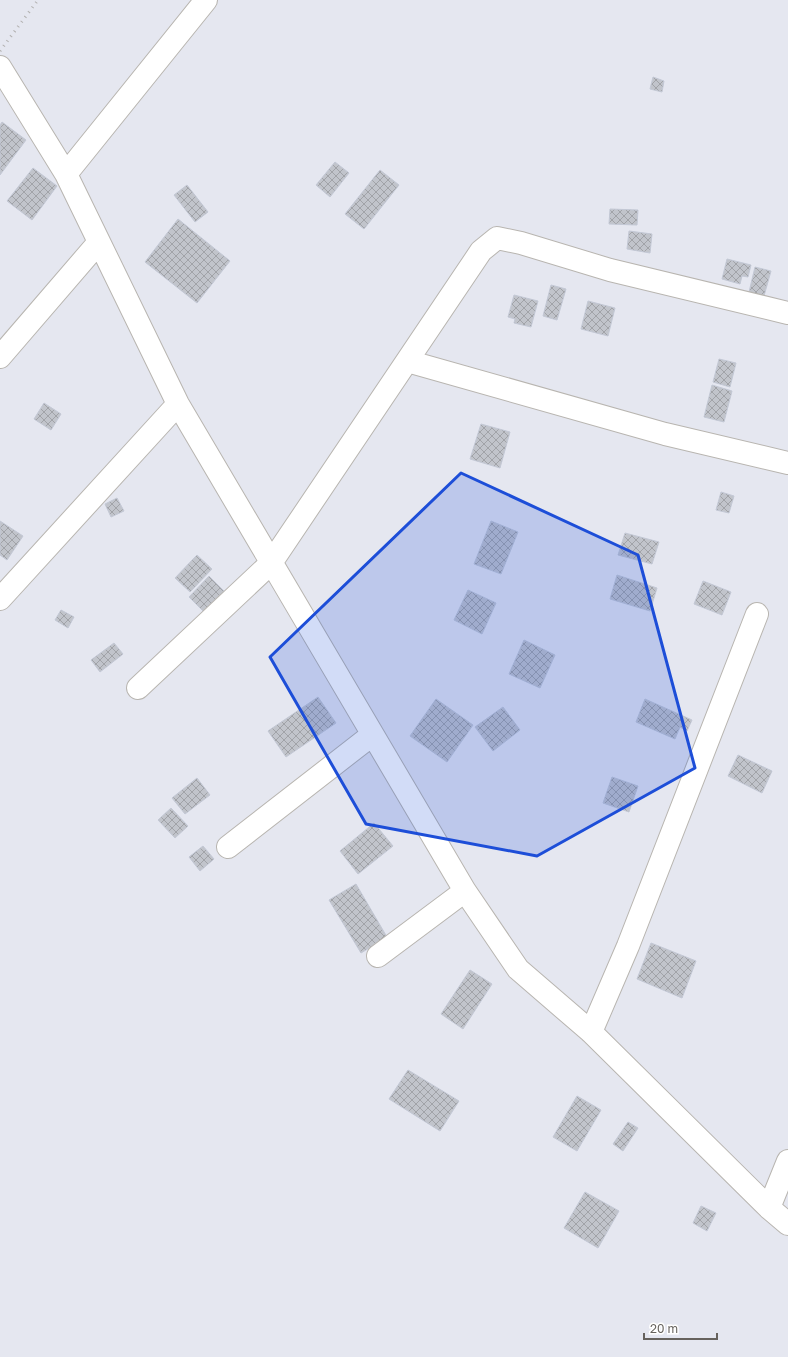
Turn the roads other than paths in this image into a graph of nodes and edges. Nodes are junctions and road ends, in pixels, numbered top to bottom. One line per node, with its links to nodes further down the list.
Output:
1 (206, 0): 3 (street)
2 (0, 67): 3 (street)
3 (66, 174): 4 (street)
4 (99, 242): 6 (street); 8 (street)
5 (788, 313): 7 (street)
6 (0, 356)
7 (407, 361): 9 (street); 10 (street)
8 (178, 404): 10 (street); 11 (street)
9 (788, 463)
10 (271, 563): 13 (street); 14 (street)
11 (0, 599)
12 (756, 614): 18 (street)
13 (138, 688)
14 (372, 735): 15 (street); 16 (street)
15 (228, 847)
16 (465, 891): 17 (street); 18 (street)
17 (378, 956)
18 (591, 1032): 20 (street)
19 (788, 1161): 20 (street)
20 (769, 1208): 21 (street)
21 (788, 1224)

